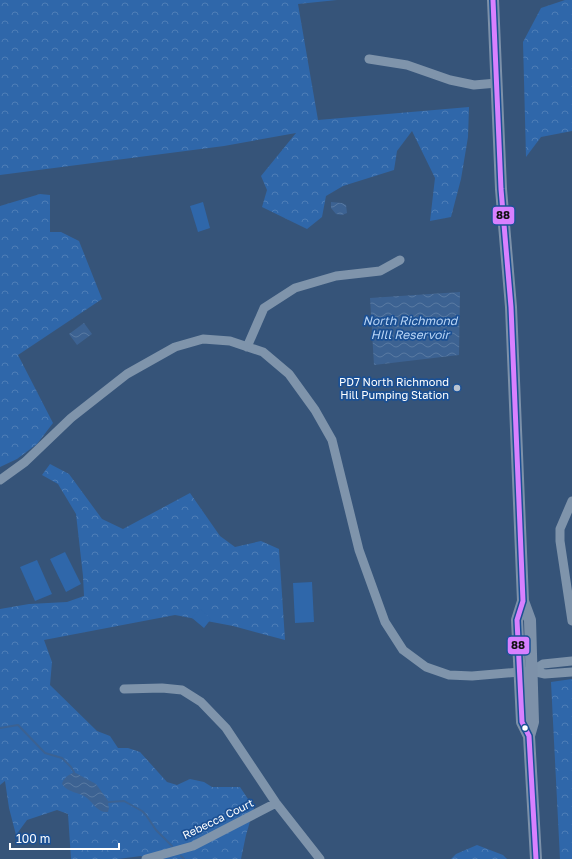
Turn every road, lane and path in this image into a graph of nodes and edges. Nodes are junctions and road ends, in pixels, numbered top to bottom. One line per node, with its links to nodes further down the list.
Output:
1 (493, 0): 3 (main road)
2 (369, 59): 3 (street)
3 (497, 82): 10 (main road)
4 (400, 260): 5 (street)
5 (247, 347): 6 (street); 10 (street)
6 (0, 480)
7 (572, 501): 8 (street)
8 (572, 621)
9 (572, 661): 10 (street)
10 (526, 671): 11 (street); 16 (main road)
11 (572, 672)
12 (124, 689): 13 (street)
13 (276, 803): 14 (street, Rebecca Court); 15 (street)
14 (146, 859)
15 (320, 859)
16 (536, 859)

